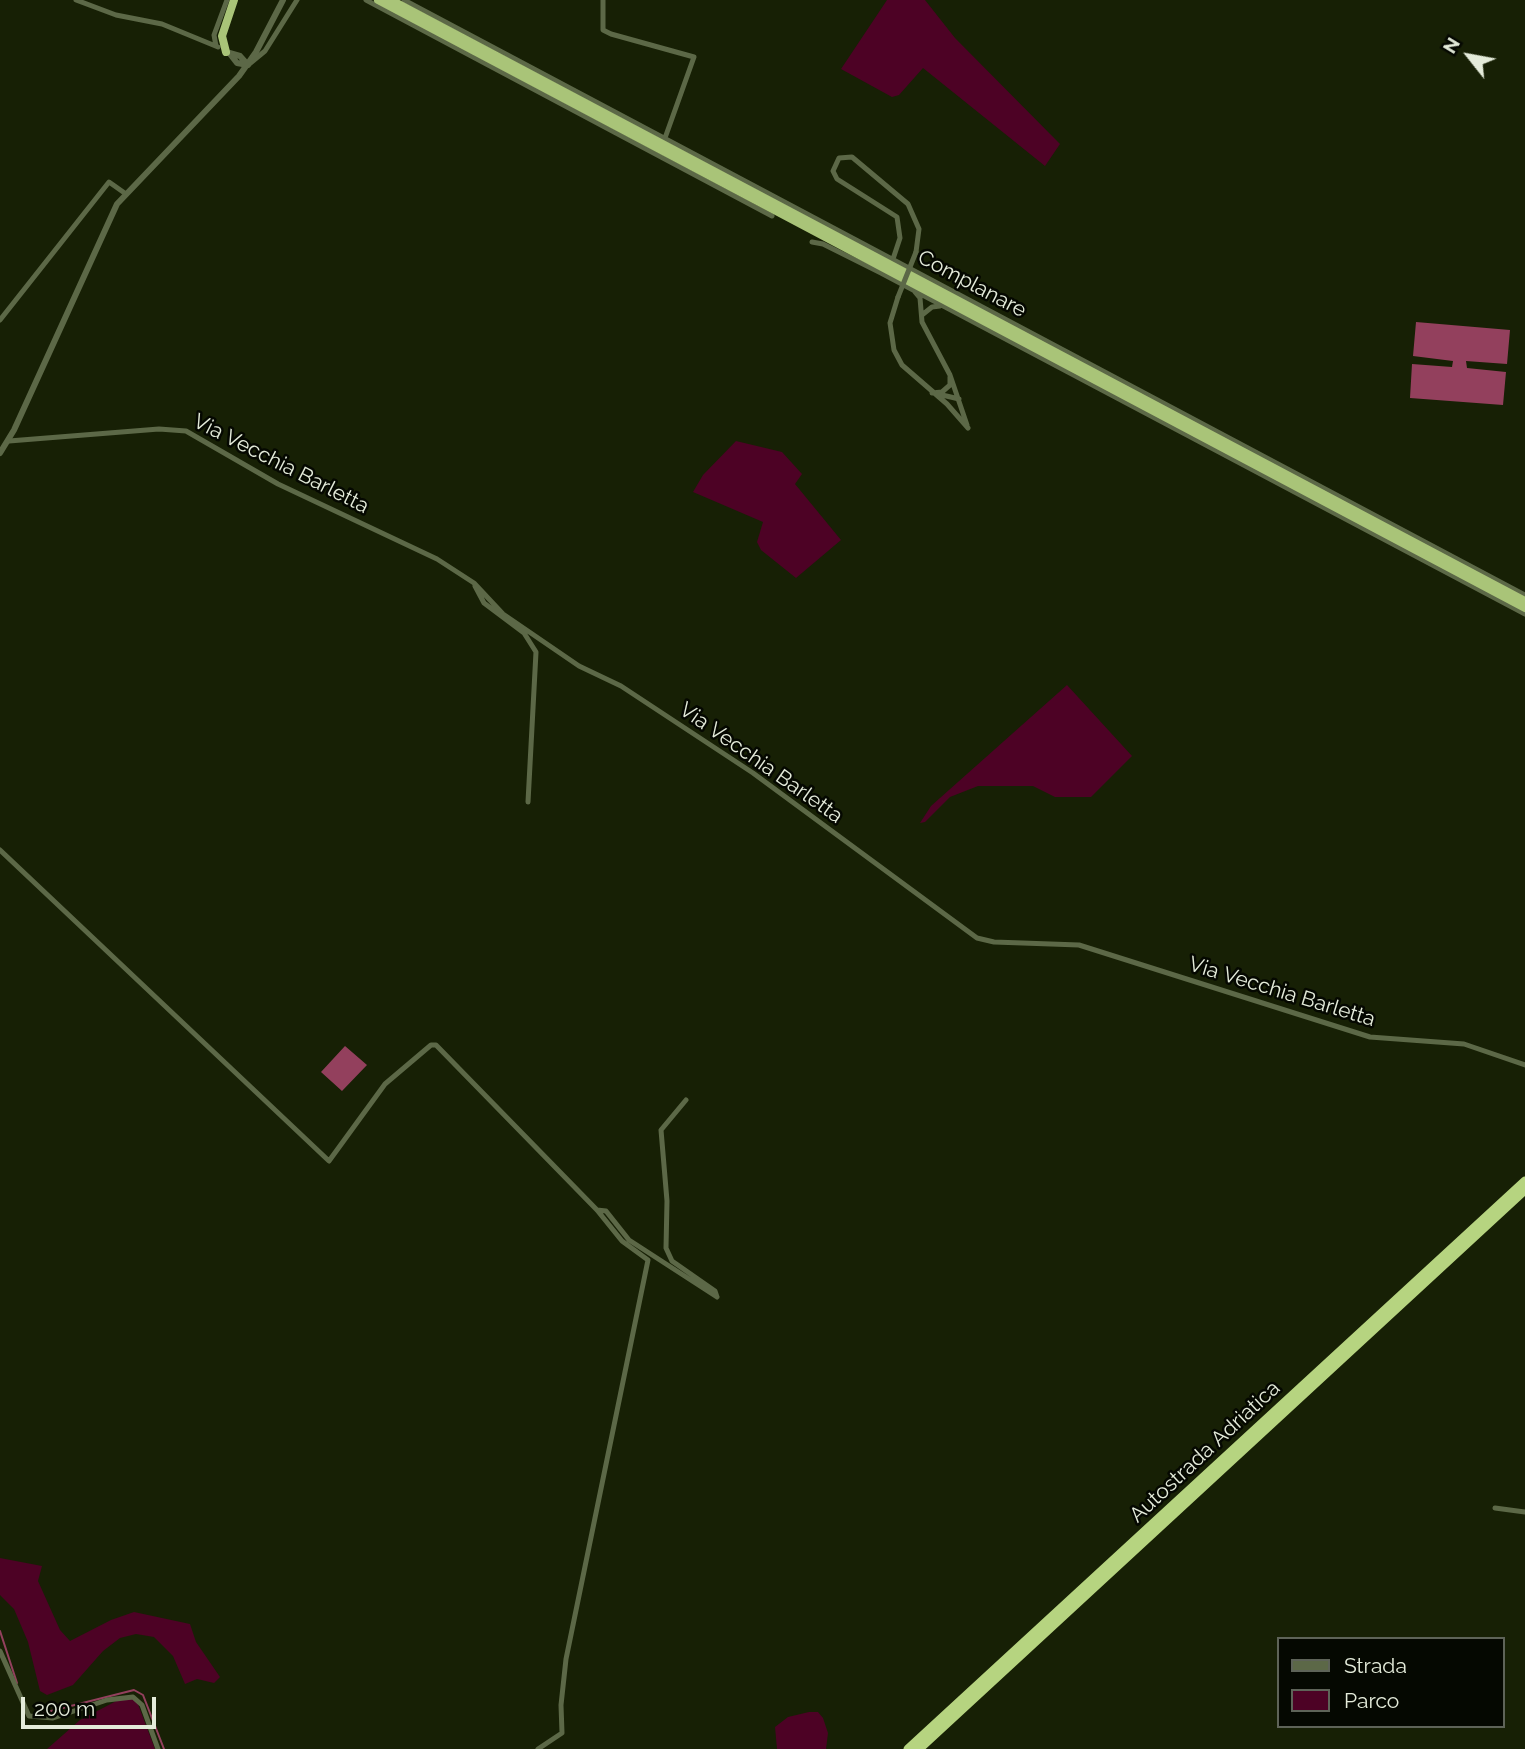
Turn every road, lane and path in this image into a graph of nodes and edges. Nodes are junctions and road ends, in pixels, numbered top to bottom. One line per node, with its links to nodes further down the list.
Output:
1 (76, 0): 12 (street)
2 (227, 0): 12 (street)
3 (234, 0): 12 (highway)
4 (283, 0): 13 (street)
5 (297, 0): 15 (street)
6 (366, 0): 19 (street)
7 (378, 0): 36 (highway)
8 (391, 0): 11 (highway)
9 (402, 0): 11 (highway); 17 (street, Complanare)
10 (603, 0): 17 (street)
11 (425, 18): 35 (highway)
12 (224, 51): 14 (street)
13 (256, 52): 14 (street); 15 (street)
14 (239, 59): 15 (street); 16 (street)
15 (248, 65): 16 (street)
16 (239, 76): 18 (street)
17 (665, 138): 21 (street, Complanare)
18 (126, 194): 26 (street); 31 (street)
19 (772, 216)
20 (811, 242): 22 (street, Complanare)
21 (893, 259): 28 (street, bridge); 34 (street, Complanare)
22 (911, 289): 23 (street, Complanare); 25 (street)
23 (928, 298): 24 (street, Complanare); 25 (street)
24 (944, 306): 25 (street); 37 (street, Complanare)
25 (922, 315): 27 (street)
26 (0, 320)
27 (950, 375): 28 (street); 29 (street)
28 (932, 393): 29 (street); 30 (street)
29 (959, 399): 30 (street); 30 (street)
30 (947, 404)
31 (9, 441): 32 (street); 33 (street, Via Vecchia Barletta)
32 (0, 453)
33 (474, 583): 38 (street); 40 (street, Via Vecchia Barletta)
34 (1525, 595)
35 (1525, 601)
36 (1525, 608)
37 (1525, 614)
38 (528, 802)
39 (0, 850): 44 (street)
40 (1525, 1065)
41 (686, 1100): 44 (street)
42 (1525, 1181): 50 (highway, Autostrada Adriatica)
43 (1525, 1191): 51 (highway, Autostrada Adriatica)
44 (597, 1210): 49 (street)
45 (1495, 1508): 46 (street)
46 (1525, 1512)
47 (0, 1651): 48 (street)
48 (158, 1749)
49 (538, 1749)
50 (908, 1749)
51 (919, 1749)

